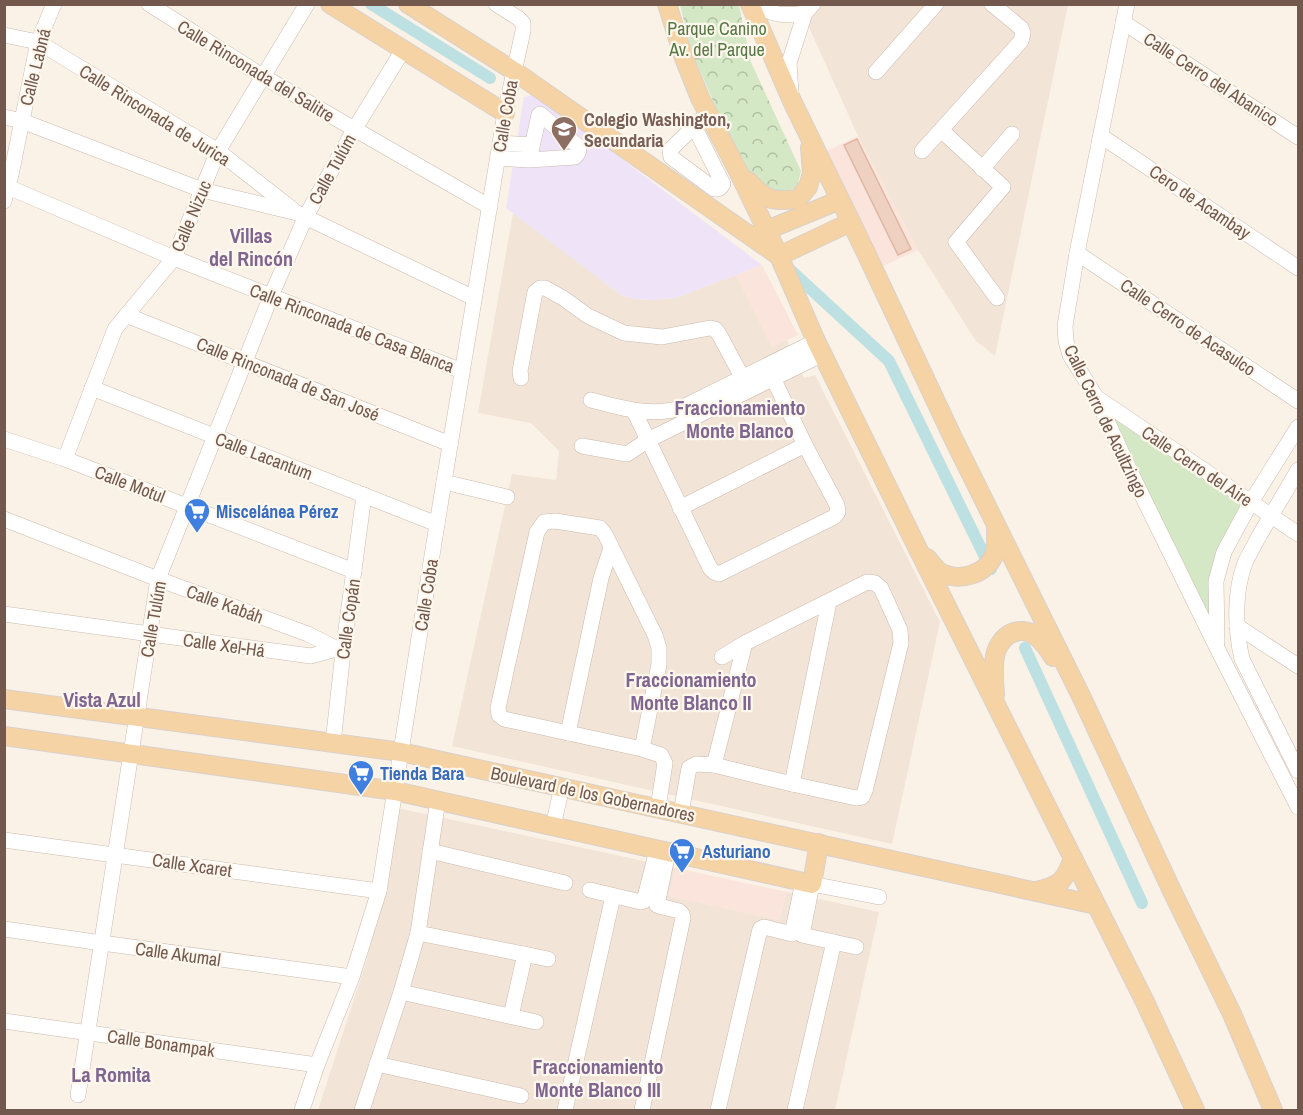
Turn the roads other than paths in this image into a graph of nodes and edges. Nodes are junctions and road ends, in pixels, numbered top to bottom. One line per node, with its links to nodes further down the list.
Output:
1 (54, 4): 15 (street, Calle Labná)
2 (149, 4): 19 (street, Calle Rinconada del Salitre)
3 (307, 4): 19 (street, Calle Nizuc)
4 (330, 4): 16 (main road)
5 (408, 4): 17 (main road)
6 (496, 4): 17 (street, Calle Coba)
7 (667, 4): 22 (main road)
8 (753, 4): 12 (street); 20 (main road)
9 (936, 4): 18 (street)
10 (992, 4): 27 (street)
11 (1127, 4): 13 (street, Calle Cerro de Acultzingo)
12 (809, 9): 20 (street)
13 (1123, 22): 29 (street, Calle Cerro de Acultzingo); 31 (street, Calle Cerro del Abanico)
14 (4, 35): 15 (street, Calle Rinconada de Jurica)
15 (38, 42): 24 (street, Calle Labná); 33 (street, Calle Rinconada de Jurica)
16 (403, 50): 21 (main road); 26 (street, Calle Tulúm)
17 (513, 70): 21 (street, Calle Coba); 44 (main road)
18 (876, 72)
19 (264, 77): 26 (street, Calle Rinconada del Salitre); 33 (street, Calle Nizuc)
20 (792, 101): 30 (main road)
21 (505, 113): 32 (street, Calle Coba)
22 (708, 113): 25 (street); 37 (main road)
23 (4, 117): 24 (street)
24 (22, 122): 38 (street); 39 (street, Calle Labná)
25 (694, 126)
26 (354, 130): 41 (street, Calle Rinconada del Salitre); 42 (street, Calle Tulúm)
27 (940, 130): 34 (street); 36 (street)
28 (1012, 134): 36 (street)
29 (1101, 136): 45 (street, Calle Cerro de Acultzingo); 48 (street, Cero de Acambay)
30 (809, 137): 37 (main road); 40 (main road)
31 (1299, 137)
32 (499, 150): 35 (street); 41 (street, Calle Coba)
33 (218, 151): 38 (street, Calle Nizuc); 42 (street, Calle Rinconada de Jurica)
34 (922, 151)
35 (531, 152)
36 (982, 169): 51 (street)
37 (738, 171): 44 (main road)
38 (202, 190): 42 (street); 47 (street, Calle Nizuc)
39 (6, 194): 47 (street, Calle Rinconada de Casa Blanca)
40 (840, 200): 43 (main road); 44 (main road)
41 (490, 207): 50 (street, Calle Coba)
42 (301, 214): 49 (street, Calle Tulúm); 50 (street)
43 (851, 222): 46 (main road); 82 (main road)
44 (758, 233): 46 (main road)
45 (1077, 253): 60 (street, Calle Cerro de Acultzingo); 62 (street, Calle Cerro de Acasulco)
46 (779, 256): 53 (main road)
47 (174, 258): 49 (street, Calle Rinconada de Casa Blanca); 52 (street, Calle Nizuc)
48 (1299, 268)
49 (271, 296): 54 (street, Calle Tulúm); 55 (street, Calle Rinconada de Casa Blanca)
50 (474, 298): 55 (street, Calle Coba)
51 (998, 298)
52 (126, 315): 54 (street, Calle Rinconada de San José); 59 (street, Calle Nizuc)
53 (819, 347): 57 (street); 58 (street); 84 (main road)
54 (245, 362): 65 (street, Calle Tulúm); 68 (street, Calle Rinconada de San José)
55 (462, 371): 68 (street, Calle Coba)
56 (521, 378): 58 (street)
57 (773, 378): 58 (street); 69 (street)
58 (745, 384): 63 (street); 67 (street)
59 (92, 388): 65 (street, Calle Lacantum); 71 (street, Calle Nizuc)
60 (1096, 397): 76 (street, Calle Cerro del Aire); 93 (street, Calle Cerro de Acultzingo)
61 (591, 400): 63 (street)
62 (1299, 401)
63 (634, 411): 67 (street)
64 (1299, 427): 76 (street)
65 (215, 437): 74 (street, Calle Lacantum); 77 (street, Calle Tulúm)
66 (4, 439): 71 (street, Calle Motul)
67 (648, 440): 70 (street); 78 (street)
68 (450, 444): 73 (street, Calle Coba)
69 (805, 445): 78 (street); 78 (street)
70 (582, 446)
71 (65, 459): 77 (street, Calle Motul)
72 (1299, 470): 79 (street)
73 (444, 482): 75 (street); 81 (street, Calle Coba)
74 (364, 495): 81 (street, Calle Lacantum); 86 (street, Calle Copán)
75 (507, 497)
76 (1251, 502): 79 (street, Calle Cerro del Aire); 93 (street)
77 (188, 506): 86 (street, Calle Motul); 87 (street, Calle Tulúm)
78 (680, 507)
79 (1270, 515): 83 (street, Calle Cerro del Aire); 90 (street)
80 (4, 519): 87 (street, Calle Kabáh)
81 (437, 524): 105 (street, Calle Coba)
82 (996, 525): 84 (main road); 97 (main road)
83 (1299, 534)
84 (916, 545): 99 (main road)
85 (611, 548): 101 (street); 101 (street); 104 (street)
86 (354, 571): 94 (street, Calle Copán)
87 (158, 579): 91 (street, Calle Tulúm); 94 (street, Calle Kabáh)
88 (829, 602): 92 (street); 109 (street); 109 (street)
89 (4, 614): 91 (street, Calle Xel-Há)
90 (1237, 626): 96 (street); 108 (street)
91 (149, 635): 94 (street, Calle Xel-Há); 100 (street, Calle Tulúm)
92 (745, 643): 95 (street); 107 (street)
93 (1217, 648): 113 (street, Calle Cerro de Acultzingo)
94 (339, 650): 103 (street, Calle Copán)
95 (722, 657)
96 (1299, 666)
97 (1082, 698): 99 (main road); 157 (main road)
98 (4, 699): 100 (main road, Boulevard de los Gobernadores)
99 (996, 705): 122 (main road)
100 (137, 717): 103 (main road, Boulevard de los Gobernadores); 106 (street, Calle Tulúm)
101 (568, 733): 104 (street)
102 (4, 736): 106 (main road)
103 (333, 743): 105 (main road, Boulevard de los Gobernadores)
104 (642, 749): 114 (street)
105 (401, 752): 110 (main road, Boulevard de los Gobernadores); 111 (street, Calle Coba)
106 (131, 754): 111 (main road); 121 (street, Calle Tulúm)
107 (714, 765): 109 (street); 115 (street)
108 (1299, 771)
109 (792, 784)
110 (562, 787): 114 (main road, Boulevard de los Gobernadores); 116 (street)
111 (395, 791): 112 (main road); 126 (street, Calle Coba)
112 (442, 801): 116 (main road); 120 (street)
113 (1299, 807)
114 (658, 808): 115 (main road, Boulevard de los Gobernadores)
115 (681, 813): 118 (main road, Boulevard de los Gobernadores)
116 (553, 826): 119 (main road)
117 (4, 840): 121 (street, Calle Xcaret)
118 (819, 843): 124 (main road); 127 (main road, Boulevard de los Gobernadores)
119 (662, 851): 124 (main road); 130 (street)
120 (434, 852): 123 (street); 133 (street)
121 (115, 854): 126 (street, Calle Xcaret); 136 (street, Calle Tulúm)
122 (1073, 858): 127 (main road); 131 (main road)
123 (565, 883)
124 (808, 883): 129 (street); 134 (street)
125 (590, 890): 128 (street)
126 (379, 891): 140 (street, Calle Coba)
127 (1035, 892): 131 (main road, Boulevard de los Gobernadores)
128 (613, 896): 130 (street); 152 (street)
129 (879, 897)
130 (650, 903): 153 (street)
131 (1096, 905): 156 (main road)
132 (4, 929): 136 (street, Calle Akumal)
133 (418, 933): 138 (street); 141 (street)
134 (797, 934): 135 (street); 154 (street)
135 (834, 942): 137 (street); 155 (street)
136 (102, 944): 140 (street, Calle Akumal); 145 (street, Calle Tulúm)
137 (856, 947)
138 (525, 954): 139 (street); 142 (street)
139 (548, 959)
140 (352, 977): 147 (street, Calle Coba)
141 (401, 992): 142 (street); 146 (street)
142 (511, 1016): 144 (street)
143 (4, 1021): 145 (street, Calle Bonampak)
144 (536, 1022)
145 (88, 1033): 147 (street, Calle Bonampak); 148 (street, Calle Tulúm)
146 (377, 1064): 149 (street); 151 (street)
147 (317, 1065): 150 (street, Calle Coba)
148 (78, 1095)
149 (521, 1096)
150 (302, 1110)
151 (362, 1110)
152 (565, 1110)
153 (642, 1110)
154 (718, 1110)
155 (795, 1110)
156 (1195, 1110)
157 (1273, 1110)

